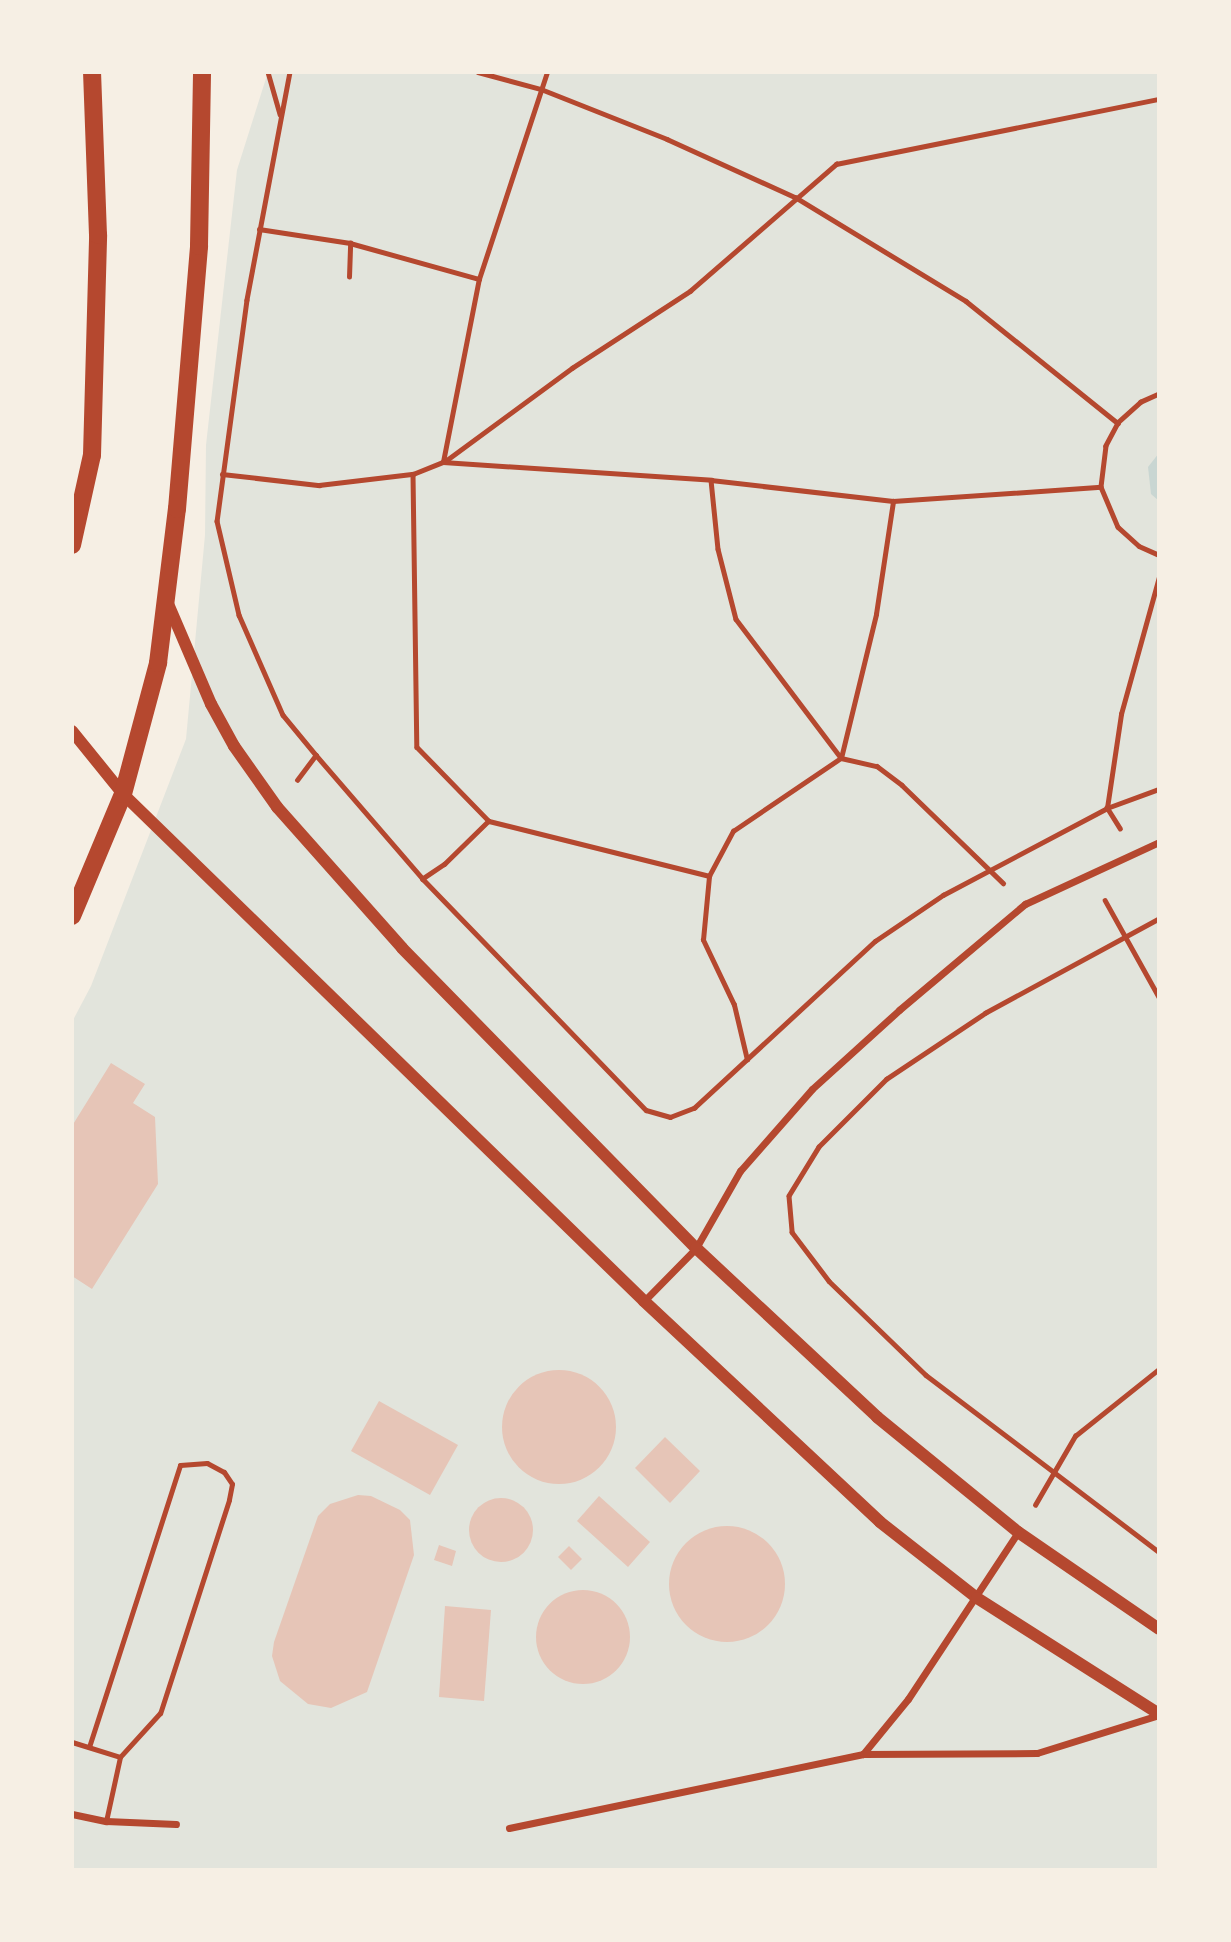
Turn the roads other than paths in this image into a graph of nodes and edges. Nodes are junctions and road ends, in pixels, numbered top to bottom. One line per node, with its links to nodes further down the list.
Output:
1 (92, 72): 3 (main road)
2 (205, 76): 4 (main road)
3 (72, 545)
4 (166, 599): 6 (main road); 9 (street)
5 (72, 731): 6 (street)
6 (123, 794): 8 (main road); 10 (street)
7 (1159, 842): 9 (street)
8 (72, 916)
9 (696, 1248): 10 (street); 11 (street)
10 (644, 1301): 12 (street)
11 (1018, 1532): 12 (street); 13 (street)
12 (977, 1598): 14 (street); 17 (street)
13 (1159, 1629)
14 (1159, 1714): 17 (street)
15 (72, 1742): 16 (lane)
16 (89, 1746): 18 (lane); 18 (lane)
17 (863, 1754): 22 (street)
18 (120, 1757): 20 (lane)
19 (72, 1814): 20 (street)
20 (106, 1821): 21 (street)
21 (176, 1824)
22 (509, 1828)

